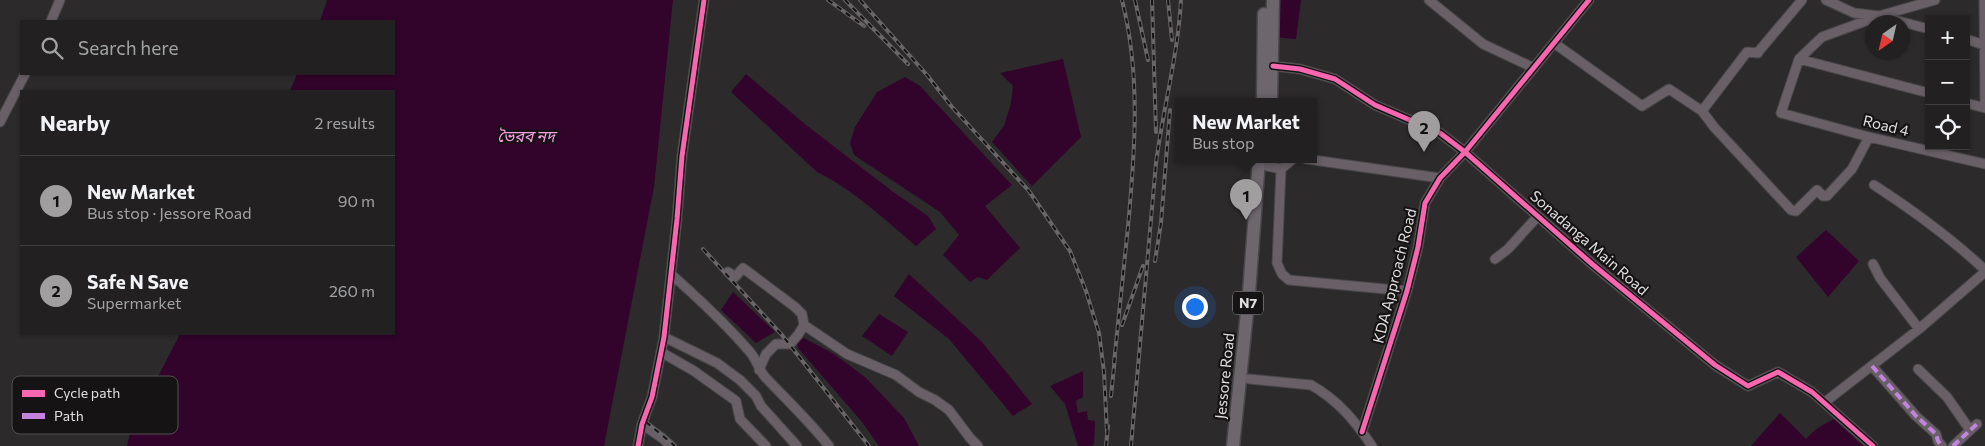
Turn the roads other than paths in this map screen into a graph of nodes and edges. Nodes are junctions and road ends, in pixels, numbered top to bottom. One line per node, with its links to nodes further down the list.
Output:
1 (60, 0): 13 (street)
2 (704, 0): 47 (street)
3 (1264, 0): 25 (highway)
4 (1273, 0): 21 (highway)
5 (1429, 0): 22 (street)
6 (1589, 0): 18 (street, KDA Approach Road)
7 (1802, 0): 29 (street)
8 (1826, 0): 11 (street)
9 (1936, 0): 12 (street)
10 (1984, 6): 19 (street)
11 (1871, 15)
12 (1883, 15)
13 (52, 20)
14 (1865, 21): 20 (street)
15 (1910, 25): 16 (street)
16 (1925, 29)
17 (1970, 41): 19 (street)
18 (1554, 43): 22 (street, KDA Approach Road); 29 (street)
19 (1984, 44): 28 (street)
20 (1799, 58): 24 (street); 31 (street, Road 4)
21 (1273, 66): 26 (highway); 32 (street, Sonadanga Main Road)
22 (1534, 68): 32 (street, KDA Approach Road)
23 (24, 75): 30 (street)
24 (1925, 92)
25 (1263, 98)
26 (1271, 98)
27 (1970, 104): 28 (street)
28 (1985, 108)
29 (1702, 111): 31 (street)
30 (0, 122)
31 (1869, 137): 38 (street, Road 4)
32 (1464, 152): 40 (street, KDA Approach Road); 42 (street, Sonadanga Main Road)
33 (1317, 161): 40 (street)
34 (1264, 163): 56 (highway, Jessore Road / N7)
35 (1264, 163): 66 (highway, Jessore Road / N7)
36 (1268, 163): 39 (street)
37 (1288, 163): 39 (street)
38 (1985, 164)
39 (1281, 169): 48 (street)
40 (1440, 178): 48 (street, KDA Approach Road)
41 (1874, 186): 45 (street)
42 (1538, 216): 43 (street); 57 (street, Sonadanga Main Road)
43 (1495, 259)
44 (1873, 264): 50 (street)
45 (1985, 271): 50 (street)
46 (728, 272): 49 (street)
47 (671, 274): 51 (street); 55 (street)
48 (1407, 291): 59 (street, KDA Approach Road)
49 (804, 325): 55 (street); 65 (street)
50 (1919, 329): 53 (street)
51 (664, 337): 52 (street); 63 (street)
52 (661, 352): 58 (street); 62 (street)
53 (1872, 366): 57 (street); 70 (street)
54 (1918, 369): 71 (street)
55 (759, 370): 64 (street)
56 (1249, 379): 59 (street); 67 (highway, Jessore Road / N7)
57 (1825, 402): 69 (street, Sonadanga Main Road)
58 (642, 424): 60 (street); 61 (street)
59 (1362, 432): 68 (street)
60 (638, 446)
61 (672, 446)
62 (766, 446)
63 (797, 446)
64 (829, 446)
65 (978, 446)
66 (1233, 446)
67 (1242, 446)
68 (1372, 446)
69 (1873, 446)
70 (1942, 446)
71 (1952, 446)

